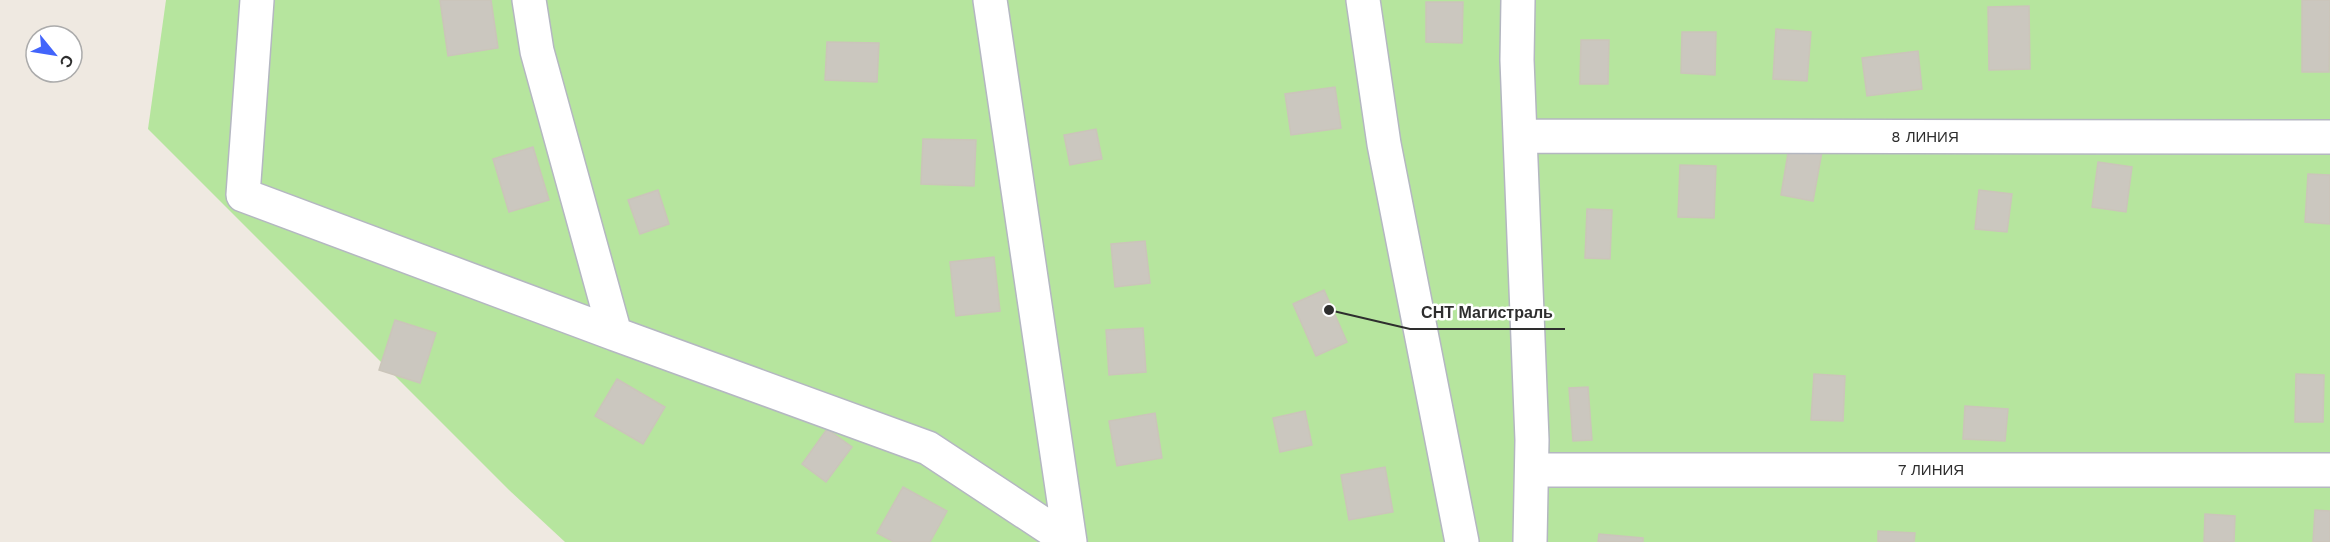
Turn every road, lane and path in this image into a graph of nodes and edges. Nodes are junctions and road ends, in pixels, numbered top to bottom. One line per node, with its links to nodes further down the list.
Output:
1 (257, 0): 8 (lane)
2 (529, 0): 8 (lane)
3 (990, 0): 11 (lane)
4 (1363, 0): 12 (lane)
5 (1518, 0): 6 (lane)
6 (1520, 136): 7 (lane, 8 ЛИНИЯ); 9 (lane)
7 (2330, 137)
8 (615, 334): 11 (lane)
9 (1532, 470): 10 (lane, 7 ЛИНИЯ); 13 (lane)
10 (2330, 470)
11 (1069, 542)
12 (1462, 542)
13 (1530, 542)

